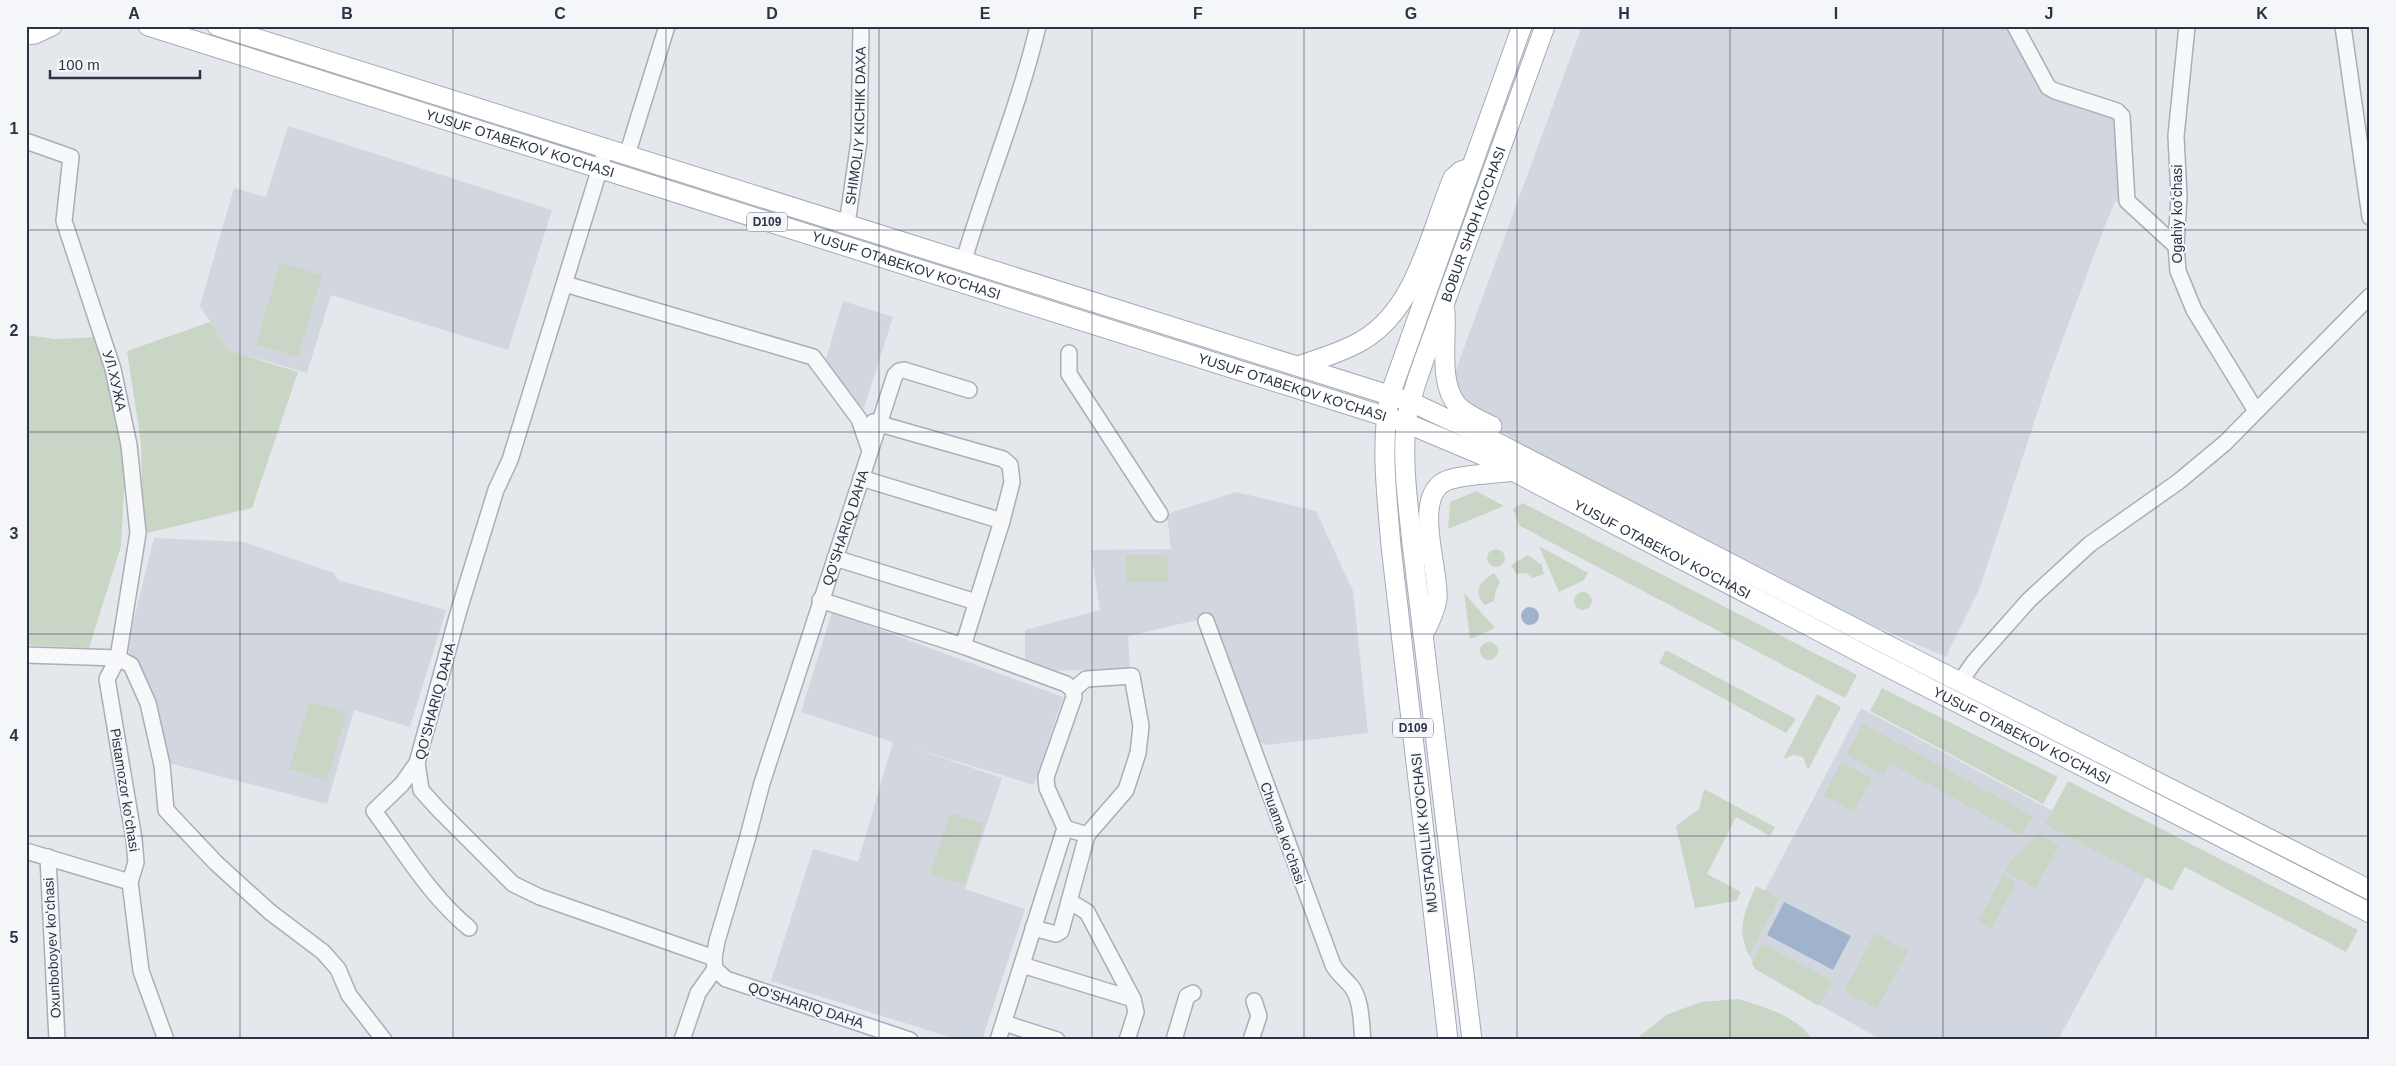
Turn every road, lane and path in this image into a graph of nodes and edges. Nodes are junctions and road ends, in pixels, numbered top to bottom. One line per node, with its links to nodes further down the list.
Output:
1 (148, 26): 15 (main road, YUSUF OTABEKOV KO'CHASI / D109)
2 (218, 26): 12 (main road, YUSUF OTABEKOV KO'CHASI / D109)
3 (667, 26): 13 (street)
4 (861, 26): 17 (street, SHIMOLIY KICHIK DAXA)
5 (1038, 26): 19 (street)
6 (1522, 26): 14 (main road, BOBUR SHOH KO'CHASI)
7 (1545, 26): 21 (main road, BOBUR SHOH KO'CHASI)
8 (2015, 26): 18 (street)
9 (2187, 26): 18 (street, Ogahiy koʻchasi)
10 (2343, 26): 16 (street)
11 (26, 141): 46 (street, УЛ.ХУЖА)
12 (606, 148): 13 (main road, YUSUF OTABEKOV KO'CHASI / D109); 15 (street, QO'SHARIQ DAHA)
13 (627, 155): 17 (main road, YUSUF OTABEKOV KO'CHASI / D109)
14 (1470, 168): 24 (main road); 26 (main road, BOBUR SHOH KO'CHASI)
15 (600, 169): 20 (street, QO'SHARIQ DAHA); 29 (main road, YUSUF OTABEKOV KO'CHASI / D109)
16 (2370, 217)
17 (847, 224): 19 (main road, YUSUF OTABEKOV KO'CHASI / D109)
18 (2176, 246): 28 (street, Ogahiy koʻchasi)
19 (964, 260): 24 (main road, YUSUF OTABEKOV KO'CHASI / D109)
20 (564, 284): 30 (street, QO'SHARIQ DAHA); 49 (street, QO'SHARIQ DAHA)
21 (1445, 302): 27 (main road, BOBUR SHOH KO'CHASI); 39 (main road)
22 (2366, 304): 28 (street)
23 (1068, 353): 36 (street)
24 (1299, 366): 26 (main road, YUSUF OTABEKOV KO'CHASI / D109)
25 (969, 390): 32 (street)
26 (1390, 395): 27 (main road, YUSUF OTABEKOV KO'CHASI / D109); 29 (main road, BOBUR SHOH KO'CHASI)
27 (1411, 402): 31 (main road, BOBUR SHOH KO'CHASI / D109); 39 (main road, YUSUF OTABEKOV KO'CHASI)
28 (2256, 411): 47 (street)
29 (1386, 416): 31 (main road, YUSUF OTABEKOV KO'CHASI); 77 (main road, MUSTAQILLIK KO'CHASI / D109)
30 (859, 419): 32 (street); 33 (street, QO'SHARIQ DAHA)
31 (1406, 423): 34 (main road, YUSUF OTABEKOV KO'CHASI); 43 (main road, MUSTAQILLIK KO'CHASI / D109)
32 (881, 424): 33 (street); 37 (street)
33 (870, 451): 35 (street, QO'SHARIQ DAHA)
34 (1513, 471): 43 (main road); 57 (main road, YUSUF OTABEKOV KO'CHASI)
35 (861, 478): 37 (street); 38 (street, QO'SHARIQ DAHA)
36 (1160, 514)
37 (1002, 521): 41 (street)
38 (835, 558): 40 (street, QO'SHARIQ DAHA); 41 (street)
39 (1755, 577): 47 (main road, YUSUF OTABEKOV KO'CHASI)
40 (820, 600): 44 (street); 60 (street, QO'SHARIQ DAHA)
41 (976, 602): 44 (street)
42 (1206, 622): 76 (street, Chuama koʻchasi)
43 (1423, 635): 78 (main road, MUSTAQILLIK KO'CHASI / D109)
44 (963, 646): 48 (street)
45 (26, 655): 46 (street)
46 (118, 658): 54 (street, Pistamozor koʻchasi); 68 (street)
47 (1960, 682): 55 (main road, YUSUF OTABEKOV KO'CHASI)
48 (1073, 690): 50 (street); 51 (street)
49 (417, 763): 58 (street); 60 (street, QO'SHARIQ DAHA)
50 (1065, 828): 51 (street); 59 (street)
51 (1087, 835): 56 (street)
52 (26, 851): 53 (street)
53 (48, 857): 54 (street); 66 (street, Oxunboboyev koʻchasi)
54 (130, 882): 67 (street, Pistamozor koʻchasi)
55 (2370, 890)
56 (1069, 901): 59 (street); 63 (street)
57 (2370, 913)
58 (469, 928)
59 (1033, 928): 61 (street)
60 (714, 964): 69 (street); 70 (street, QO'SHARIQ DAHA)
61 (1022, 965): 63 (street); 65 (street)
62 (1193, 993): 74 (street)
63 (1133, 999): 73 (street)
64 (1254, 1001): 75 (street)
65 (1004, 1023): 71 (street); 72 (street)
66 (57, 1040)
67 (166, 1040)
68 (384, 1040)
69 (682, 1040)
70 (910, 1040)
71 (998, 1040)
72 (1057, 1040)
73 (1127, 1040)
74 (1174, 1040)
75 (1251, 1040)
76 (1363, 1040)
77 (1448, 1040)
78 (1472, 1040)

